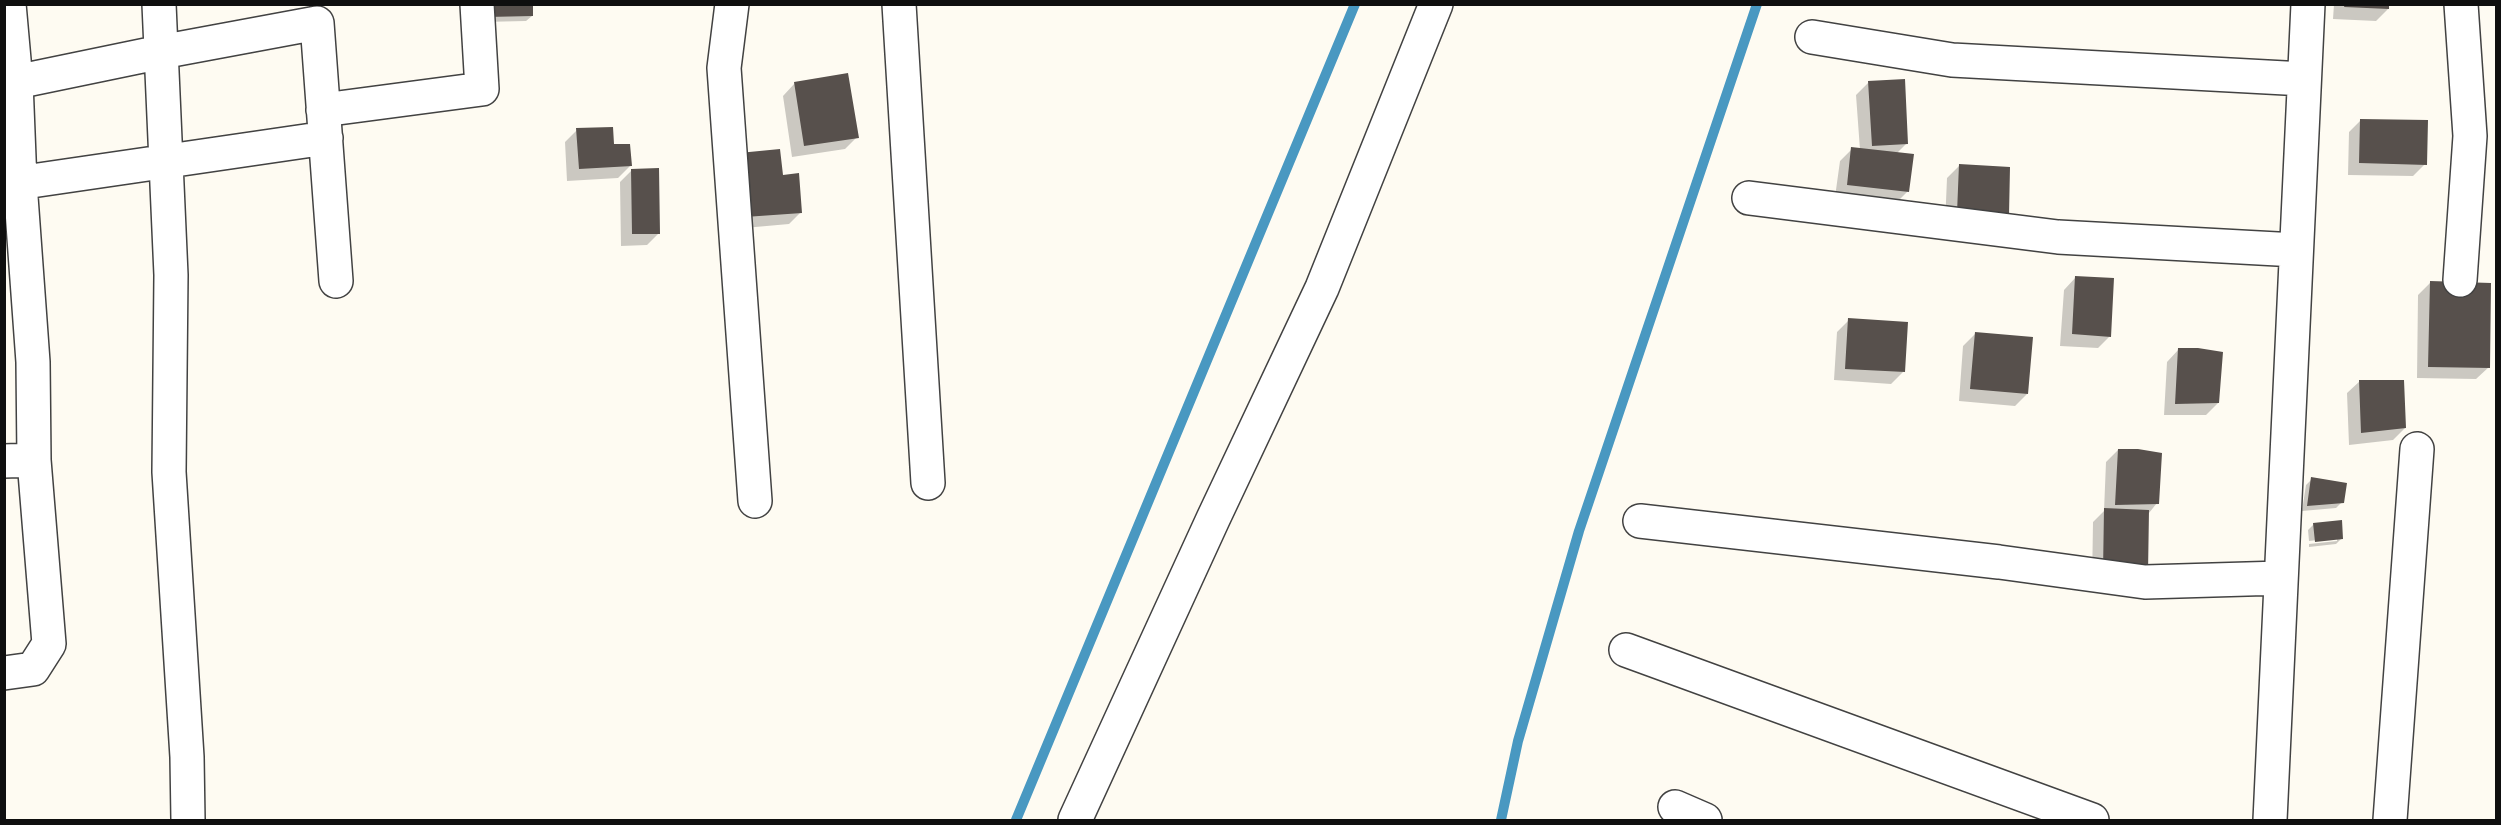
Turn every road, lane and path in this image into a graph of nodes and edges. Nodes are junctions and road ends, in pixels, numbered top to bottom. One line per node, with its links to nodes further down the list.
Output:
1 (9, 4): 13 (street)
2 (159, 4): 11 (street)
3 (477, 4): 14 (street)
4 (732, 4): 24 (street)
5 (899, 4): 23 (street)
6 (1436, 4): 31 (street)
7 (2308, 4): 12 (street)
8 (2461, 4): 19 (street)
9 (317, 14): 11 (street); 14 (street)
10 (1812, 37): 12 (street)
11 (161, 52): 13 (street); 15 (street)
12 (2304, 79): 18 (street)
13 (16, 82): 16 (street)
14 (324, 124): 15 (street); 20 (street)
15 (166, 160): 16 (street); 30 (street)
16 (12, 184): 22 (street)
17 (1749, 198): 18 (street)
18 (2296, 250): 26 (street)
19 (2460, 280)
20 (336, 281)
21 (2417, 449): 35 (street)
22 (19, 460): 28 (street)
23 (928, 483)
24 (755, 501)
25 (1640, 521): 26 (street)
26 (2281, 578): 34 (street)
27 (1626, 650): 33 (street)
28 (4, 673)
29 (1675, 807): 32 (street)
30 (188, 820)
31 (1075, 820)
32 (1705, 820)
33 (2092, 820)
34 (2270, 820)
35 (2390, 820)

